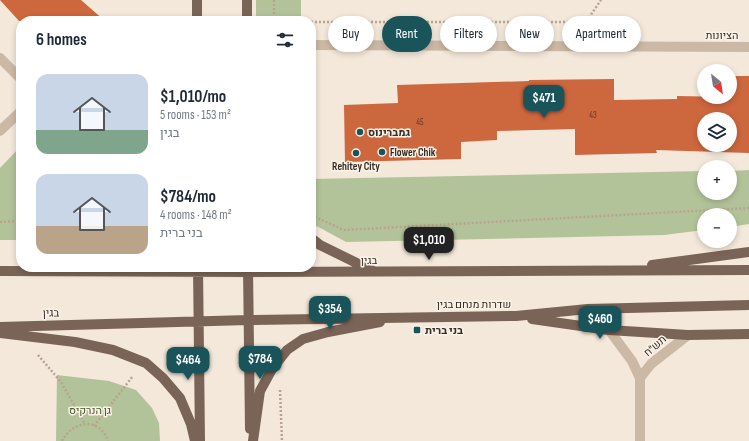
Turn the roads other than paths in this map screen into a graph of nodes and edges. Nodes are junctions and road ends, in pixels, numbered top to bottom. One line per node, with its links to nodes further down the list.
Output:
1 (197, 0): 3 (main road)
2 (246, 0): 4 (main road)
3 (197, 16)
4 (247, 16)
5 (316, 45): 6 (street, הציונות)
6 (749, 47)
7 (0, 58): 8 (street)
8 (16, 73)
9 (16, 115): 10 (street)
10 (0, 131)
11 (316, 242): 20 (main road)
12 (749, 252): 17 (main road)
13 (749, 270): 17 (main road)
14 (0, 271): 15 (main road)
15 (16, 271)
16 (316, 271): 20 (main road, בגין)
17 (610, 271): 20 (main road, בגין)
18 (198, 272): 25 (main road)
19 (248, 272): 24 (main road)
20 (374, 272)
21 (749, 304): 22 (main road, שדרות מנחם בגין)
22 (516, 316): 23 (main road, שדרות מנחם בגין); 27 (main road)
23 (412, 317): 24 (main road, שדרות מנחם בגין); 35 (main road)
24 (248, 320): 25 (main road, שדרות מנחם בגין); 34 (main road)
25 (199, 322): 26 (main road, בגין); 33 (main road)
26 (0, 327)
27 (609, 330): 30 (main road); 31 (street, תש"ח)
28 (0, 333): 32 (main road)
29 (749, 334): 30 (main road)
30 (688, 335): 31 (street, תש"ח)
31 (640, 378): 36 (street, תש"ח)
32 (195, 441)
33 (200, 441)
34 (250, 441)
35 (253, 441)
36 (640, 441)

